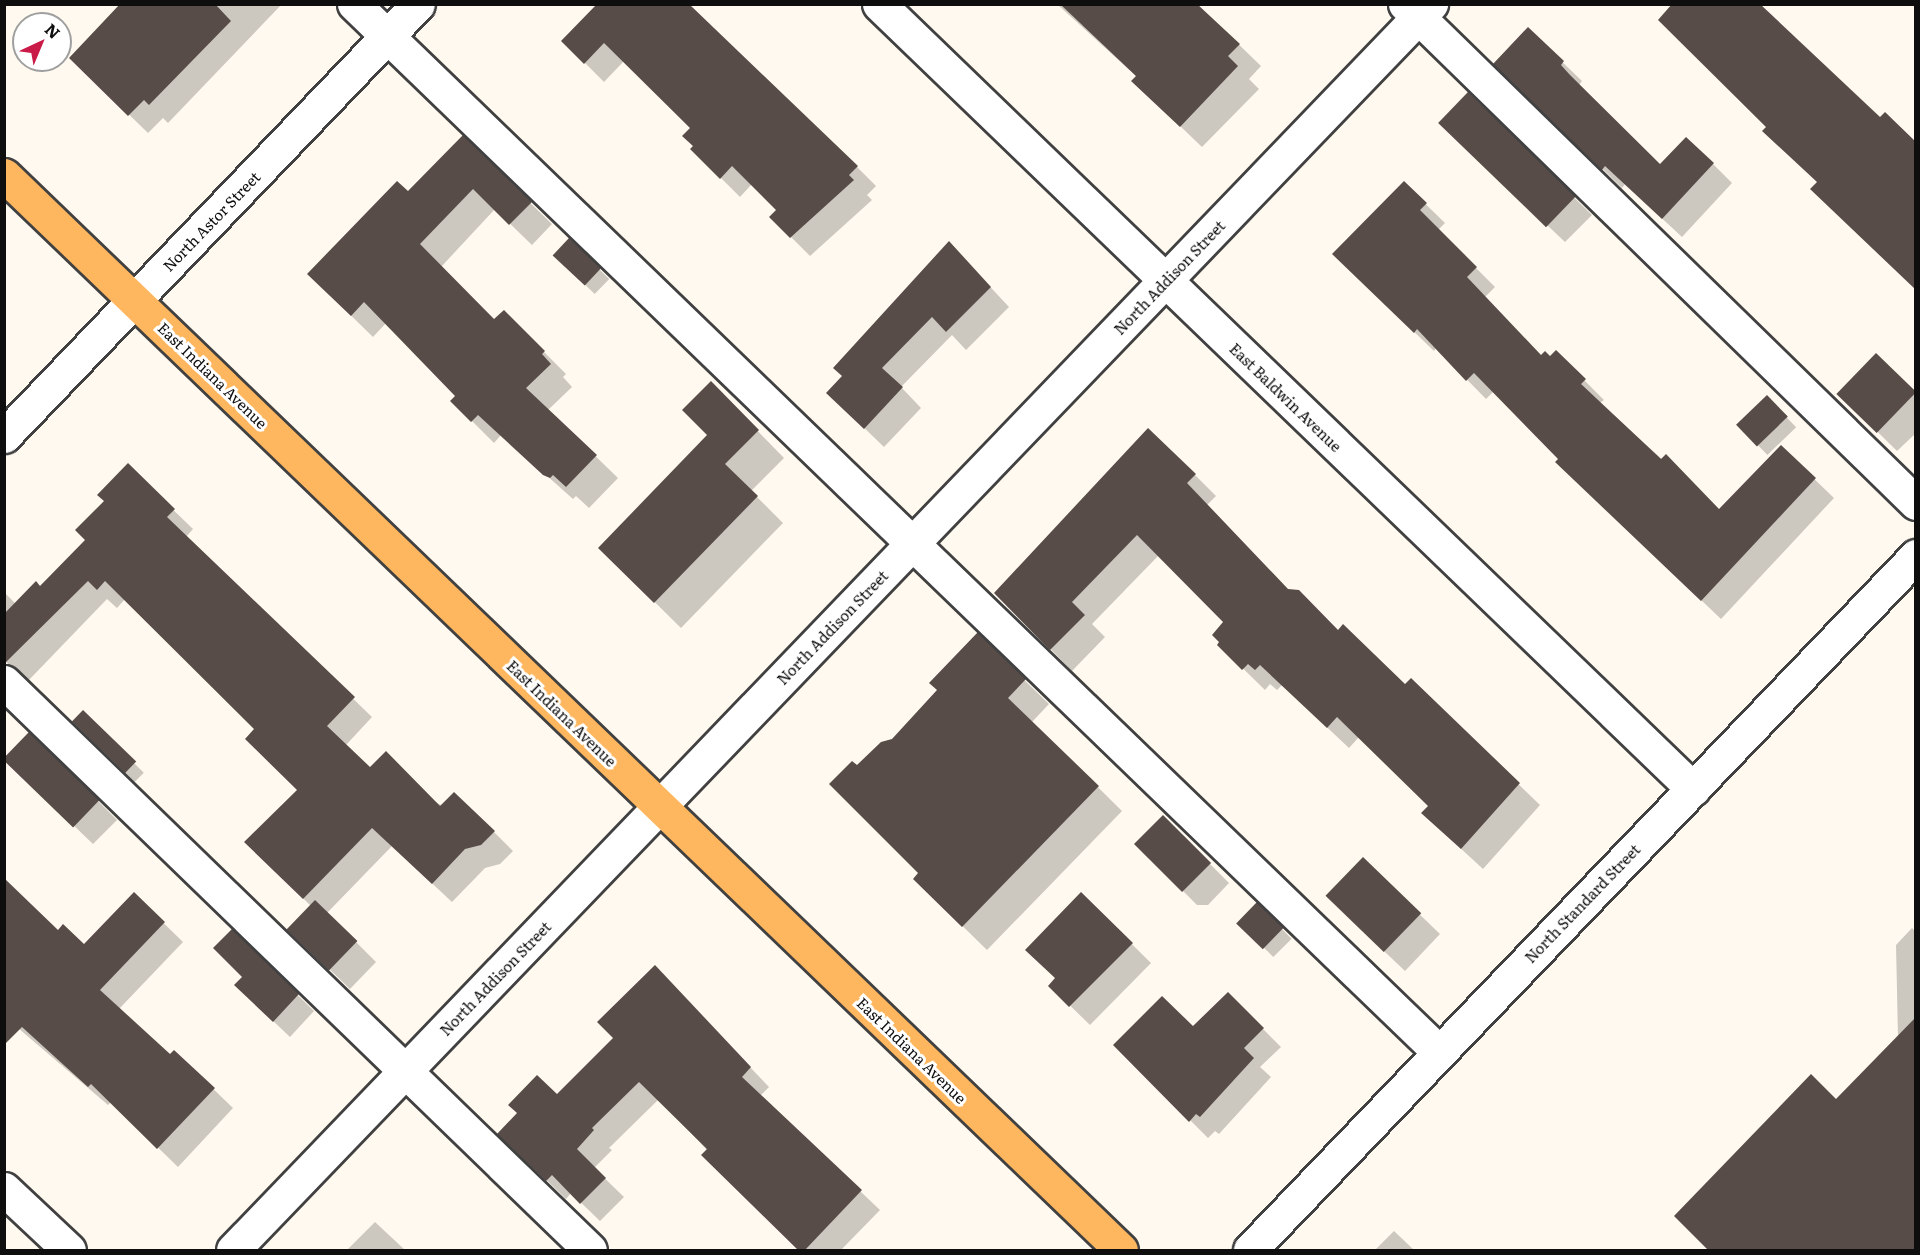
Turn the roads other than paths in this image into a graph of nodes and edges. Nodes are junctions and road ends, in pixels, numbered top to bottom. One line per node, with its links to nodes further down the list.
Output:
1 (354, 4): 5 (street)
2 (418, 4): 5 (street, North Astor Street)
3 (879, 4): 7 (street, East Baldwin Avenue)
4 (1418, 9): 7 (street, North Addison Street); 10 (street)
5 (387, 37): 8 (street, North Astor Street); 11 (street)
6 (4, 175): 8 (main road, East Indiana Avenue)
7 (1166, 281): 11 (street, North Addison Street); 14 (street, East Baldwin Avenue)
8 (135, 300): 9 (street, North Astor Street); 15 (main road, East Indiana Avenue)
9 (4, 436)
10 (1916, 503)
11 (912, 544): 15 (street, North Addison Street); 16 (street)
12 (1916, 556): 14 (street, North Standard Street)
13 (4, 682): 17 (street)
14 (1693, 789): 16 (street, North Standard Street)
15 (659, 807): 17 (street, North Addison Street); 22 (main road, East Indiana Avenue)
16 (1439, 1052): 23 (street, North Standard Street)
17 (405, 1072): 20 (street, North Addison Street); 21 (street)
18 (4, 1189): 19 (street)
19 (69, 1251)
20 (233, 1251)
21 (590, 1251)
22 (1121, 1251)
23 (1250, 1251)

